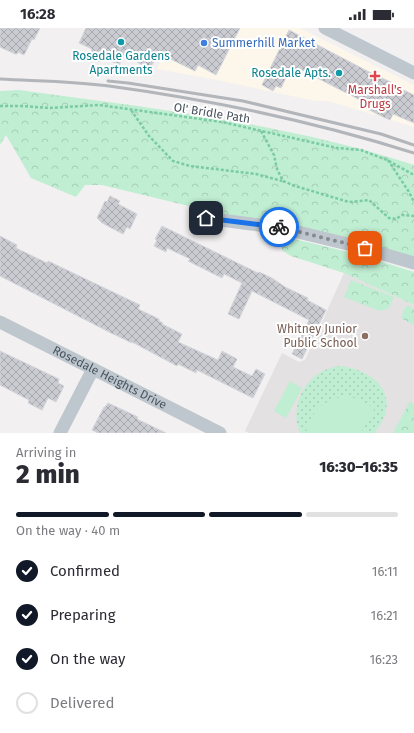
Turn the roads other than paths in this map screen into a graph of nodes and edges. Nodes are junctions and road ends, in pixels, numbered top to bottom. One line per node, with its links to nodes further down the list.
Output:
1 (325, 28): 2 (street)
2 (414, 73)
3 (206, 218): 4 (street)
4 (414, 263)
5 (0, 322): 6 (street, Rosedale Heights Drive)
6 (93, 369): 7 (street); 8 (street, Rosedale Heights Drive)
7 (60, 433)
8 (220, 433)

